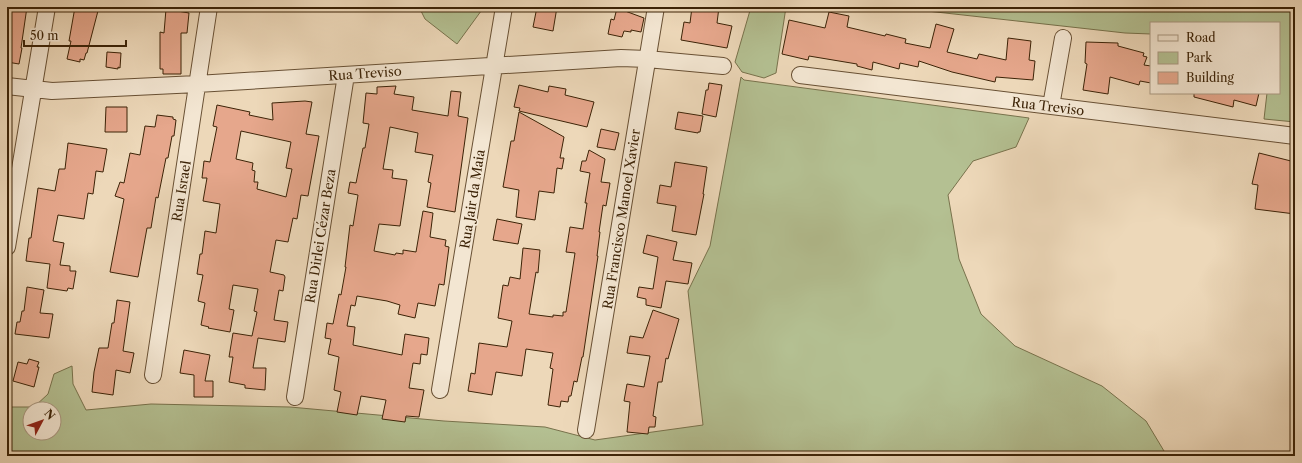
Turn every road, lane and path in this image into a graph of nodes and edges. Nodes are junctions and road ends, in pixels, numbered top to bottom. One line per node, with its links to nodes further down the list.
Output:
1 (47, 7): 13 (street)
2 (209, 7): 11 (street, Rua Israel)
3 (504, 7): 7 (street, Rua Jair da Maia)
4 (656, 7): 6 (street, Rua Francisco Manoel Xavier)
5 (1062, 38): 14 (street)
6 (647, 59): 7 (street, Rua Treviso); 8 (street, Rua Treviso); 20 (street, Rua Francisco Manoel Xavier)
7 (494, 65): 9 (street, Rua Treviso); 18 (street, Rua Jair da Maia)
8 (722, 66)
9 (346, 75): 11 (street, Rua Treviso); 19 (street, Rua Dirlei Cézar Beza)
10 (800, 75): 14 (street, Rua Treviso)
11 (197, 84): 13 (street, Rua Treviso); 17 (street, Rua Israel)
12 (7, 86): 13 (street, Rua Treviso)
13 (33, 90): 16 (street)
14 (1051, 106): 15 (street, Rua Treviso)
15 (1295, 136)
16 (7, 247)
17 (153, 375)
18 (440, 390)
19 (295, 397)
20 (586, 430)

